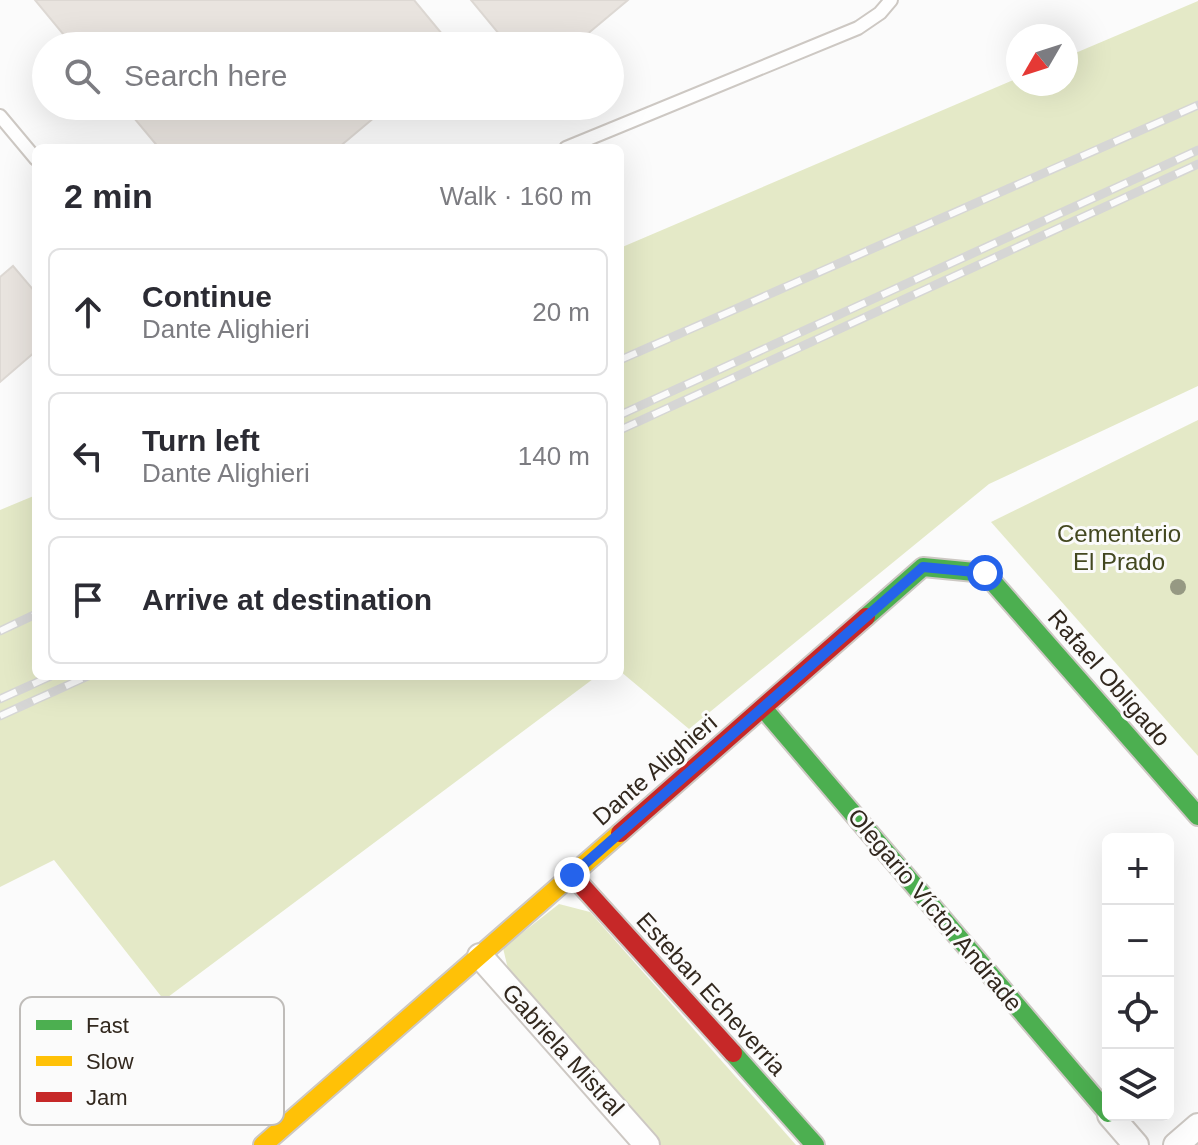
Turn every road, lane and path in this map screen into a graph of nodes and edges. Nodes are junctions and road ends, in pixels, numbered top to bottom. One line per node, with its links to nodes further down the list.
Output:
1 (891, 0): 3 (lane)
2 (0, 116): 4 (lane)
3 (576, 144)
4 (32, 154)
5 (985, 573): 6 (street, Dante Alighieri); 7 (street, Rafael Obligado)
6 (763, 708): 8 (street, Dante Alighieri); 10 (street, Olegario Víctor Andrade)
7 (1198, 816)
8 (572, 875): 9 (street, Dante Alighieri); 15 (street, Esteban Echeverria)
9 (480, 956): 13 (street, Dante Alighieri); 14 (street, Gabriela Mistral)
10 (1102, 1106)
11 (1115, 1121): 16 (street, Olegario Víctor Andrade)
12 (1198, 1126): 17 (street)
13 (271, 1142)
14 (647, 1145)
15 (815, 1145)
16 (1136, 1145)
17 (1176, 1145)

